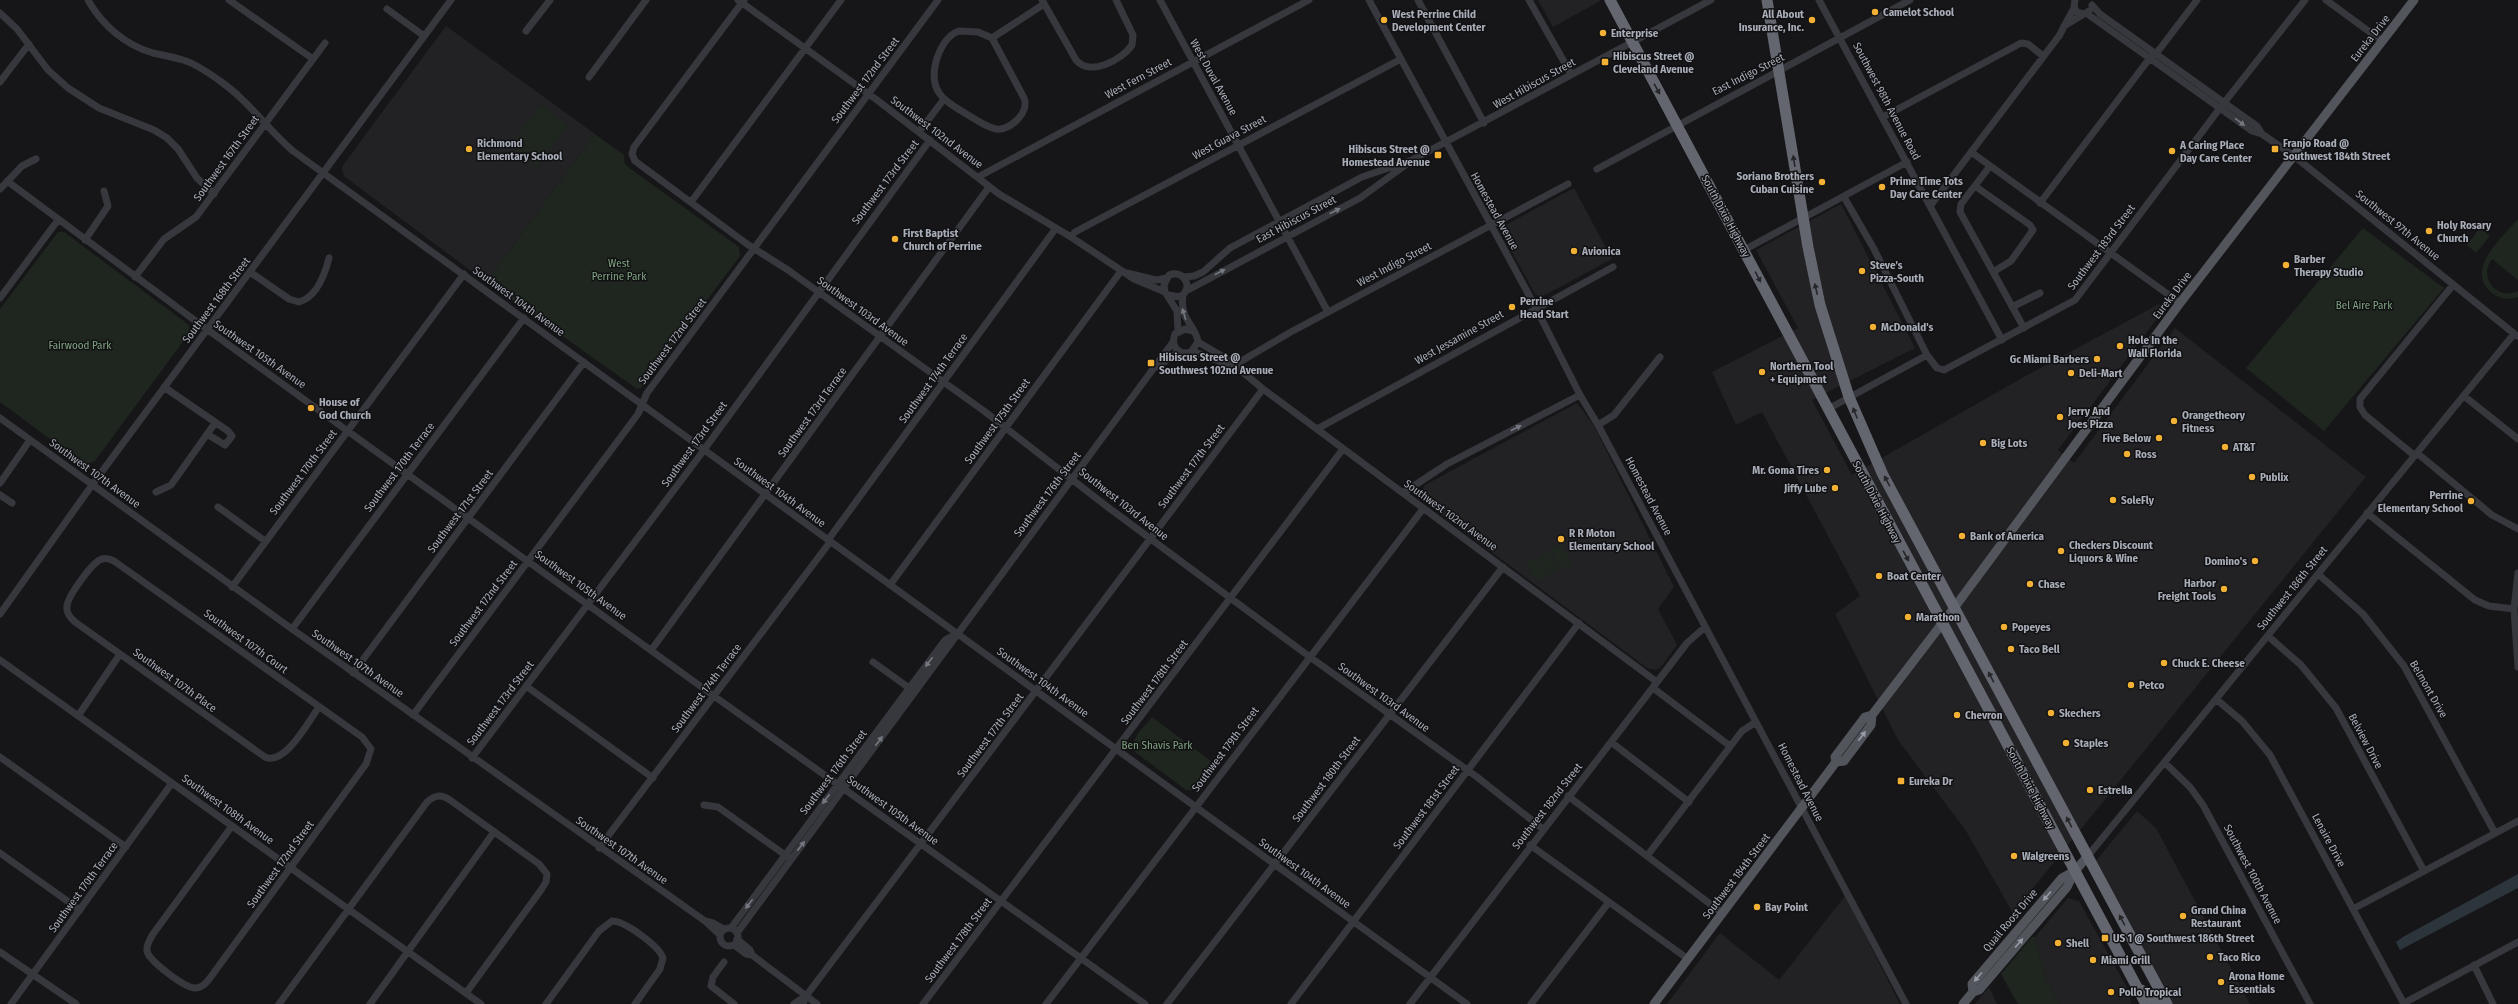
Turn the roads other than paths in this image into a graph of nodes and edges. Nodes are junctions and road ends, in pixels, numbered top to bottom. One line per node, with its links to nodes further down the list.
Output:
1 (88, 0): 53 (street, Southwest 104th Avenue)
2 (229, 0): 42 (street)
3 (451, 0): 32 (street, Southwest 168th Street)
4 (550, 0): 31 (street)
5 (646, 0): 47 (street)
6 (840, 0): 39 (street)
7 (938, 0): 49 (street, Southwest 172nd Street)
8 (1116, 0): 24 (street)
9 (1160, 0): 44 (street, West Duval Avenue)
10 (1309, 0): 44 (street, West Fern Street)
11 (1369, 0): 43 (street, Homestead Avenue)
12 (1418, 0): 54 (street)
13 (1530, 0): 46 (street)
14 (1610, 0): 37 (highway, South Dixie Highway)
15 (1711, 0): 37 (street)
16 (1767, 0): 45 (highway, South Dixie Highway)
17 (1819, 0): 34 (street, Southwest 98th Avenue Road)
18 (1910, 0): 34 (street, East Indigo Street)
19 (2197, 0): 41 (street)
20 (2305, 0): 51 (street, Southwest 183rd Street)
21 (2326, 0): 35 (street)
22 (2414, 0): 35 (main road, Eureka Drive)
23 (741, 1): 39 (street, Southwest 102nd Avenue); 77 (street, Southwest 103rd Avenue)
24 (1043, 2): 33 (street)
25 (2092, 2): 29 (street); 41 (street, Southwest 97th Avenue)
26 (2073, 3): 29 (street, Southwest 97th Avenue); 30 (street)
27 (387, 10): 32 (street)
28 (0, 13): 38 (street)
29 (2085, 14): 30 (street); 41 (street, Southwest 97th Avenue)
30 (2064, 26): 40 (street)
31 (526, 31)
32 (424, 36): 67 (street, Southwest 168th Street)
33 (992, 38): 50 (street); 50 (street)
34 (1840, 38): 45 (street, East Indigo Street); 52 (street, Southwest 98th Avenue Road)
35 (2382, 41): 61 (main road, Eureka Drive)
36 (325, 42): 42 (street, Southwest 167th Street)
37 (1632, 42): 46 (street, West Hibiscus Street); 55 (highway, South Dixie Highway, one-way to 55)
38 (29, 44): 48 (street); 75 (street)
39 (804, 49): 49 (street, Southwest 102nd Avenue); 77 (street)
40 (2043, 56): 52 (street); 60 (street)
41 (2153, 56): 51 (street, Southwest 97th Avenue); 78 (street)
42 (313, 59): 53 (street, Southwest 167th Street)
43 (1401, 59): 58 (street, Homestead Avenue); 59 (street, West Guava Street)
44 (1193, 61): 59 (street, West Duval Avenue); 68 (street, West Fern Street)
45 (1780, 71): 55 (street, East Indigo Street); 80 (highway, South Dixie Highway, one-way to 45)
46 (1571, 74): 54 (street, West Hibiscus Street)
47 (589, 77)
48 (0, 82)
49 (867, 94): 56 (street, Southwest 102nd Avenue); 88 (street, Southwest 172nd Street)
50 (944, 99): 56 (street)
51 (2223, 106): 61 (street, Southwest 97th Avenue); 90 (street, Southwest 183rd Street)
52 (1883, 118): 64 (street, Southwest 98th Avenue Road)
53 (265, 123): 67 (street, Southwest 104th Avenue); 75 (street, Southwest 167th Street)
54 (1484, 123): 58 (street, West Hibiscus Street)
55 (1677, 125): 66 (street, East Indigo Street); 89 (highway, South Dixie Highway)
56 (919, 132): 57 (street, Southwest 102nd Avenue)
57 (930, 140): 68 (street, Southwest 102nd Avenue); 101 (street, Southwest 173rd Street)
58 (1446, 143): 63 (street, East Hibiscus Street); 83 (street, Homestead Avenue)
59 (1239, 144): 82 (street, West Duval Avenue); 86 (street, West Guava Street)
60 (1970, 152): 65 (street); 79 (street)
61 (2294, 156): 100 (street, Southwest 97th Avenue); 106 (main road, Eureka Drive)
62 (36, 159): 69 (street)
63 (1412, 160): 82 (street, East Hibiscus Street); 85 (street, East Hibiscus Street, one-way to 63)
64 (1907, 162): 76 (street); 79 (street, Southwest 98th Avenue Road)
65 (1990, 166): 71 (street); 78 (street)
66 (1597, 169)
67 (323, 173): 93 (street, Southwest 168th Street); 96 (street, Southwest 104th Avenue)
68 (978, 177): 72 (street, Southwest 102nd Avenue)
69 (7, 181): 73 (street); 81 (street, Southwest 105th Avenue)
70 (1568, 184): 83 (street, West Indigo Street)
71 (1975, 186): 95 (street); 95 (street)
72 (989, 187): 84 (street, Southwest 102nd Avenue); 116 (street, Southwest 173rd Terrace)
73 (0, 189)
74 (104, 191): 87 (street)
75 (214, 194): 97 (street, Southwest 167th Street)
76 (1844, 197): 80 (street); 122 (street, Southwest 183rd Street)
77 (691, 202): 88 (street, Southwest 103rd Avenue)
78 (2040, 203): 90 (street)
79 (1931, 205): 117 (street, Southwest 98th Avenue Road)
80 (1803, 218): 89 (street); 132 (highway, South Dixie Highway, one-way to 80)
81 (58, 220): 87 (street, Southwest 105th Avenue); 105 (street)
82 (1280, 222): 85 (street, West Duval Avenue); 98 (street, East Hibiscus Street)
83 (1490, 226): 108 (street, Homestead Avenue); 109 (street, West Indigo Street)
84 (1056, 228): 86 (street, Southwest 102nd Avenue); 127 (street, Southwest 174th Terrace)
85 (1287, 236): 102 (street, East Hibiscus Street, one-way to 85); 109 (street, West Duval Avenue)
86 (1071, 237): 94 (street, Southwest 102nd Avenue)
87 (85, 240): 97 (street, Southwest 105th Avenue)
88 (754, 248): 101 (street, Southwest 103rd Avenue); 133 (street, Southwest 172nd Street)
89 (1744, 250): 134 (highway, South Dixie Highway, one-way to 134)
90 (2110, 253): 106 (street); 111 (street, Southwest 183rd Street)
91 (329, 258): 93 (street)
92 (1614, 267): 108 (street, West Jessamine Street)
93 (250, 272): 112 (street, Southwest 168th Street)
94 (1124, 272): 99 (street, Southwest 102nd Avenue); 104 (street, Southwest 102nd Avenue); 138 (street, Southwest 175th Street)
95 (1993, 272): 107 (street)
96 (464, 274): 110 (street, Southwest 104th Avenue); 140 (street, Southwest 170th Street)
97 (135, 276): 112 (street, Southwest 105th Avenue)
98 (1184, 277): 99 (street); 102 (street)
99 (1166, 278): 104 (street)
100 (2453, 285): 115 (street, Southwest 97th Avenue); 147 (street)
101 (818, 292): 116 (street, Southwest 103rd Avenue); 146 (street, Southwest 173rd Street)
102 (1185, 293): 104 (street); 114 (street, one-way to 102)
103 (2040, 293): 107 (street)
104 (1166, 294): 113 (street)
105 (0, 298)
106 (2180, 304): 174 (main road, Eureka Drive)
107 (2012, 307): 111 (street)
108 (1536, 308): 130 (street, Homestead Avenue); 139 (street, West Jessamine Street)
109 (1328, 312): 125 (street, West Indigo Street)
110 (524, 318): 124 (street, Southwest 104th Avenue); 149 (street, Southwest 170th Terrace)
111 (2024, 328): 117 (street, Southwest 183rd Street)
112 (207, 329): 128 (street, Southwest 168th Street); 140 (street, Southwest 105th Avenue)
113 (1178, 331): 114 (street); 118 (street)
114 (1193, 331): 119 (street)
115 (2516, 335): 131 (street, Southwest 186th Street)
116 (880, 336): 127 (street, Southwest 103rd Avenue); 156 (street, Southwest 173rd Terrace)
117 (2002, 340): 122 (street, Southwest 183rd Street)
118 (1173, 342): 121 (street); 126 (street, Southwest 176th Street)
119 (1198, 342): 120 (street); 125 (street, Southwest 102nd Avenue)
120 (1192, 351): 121 (street); 125 (street, Southwest 102nd Avenue)
121 (1179, 352): 126 (street, Southwest 176th Street)
122 (1927, 355): 132 (street)
123 (1660, 357): 137 (street)
124 (584, 362): 133 (street, Southwest 104th Avenue); 161 (street, Southwest 171st Street)
125 (1232, 366): 129 (street, Southwest 102nd Avenue)
126 (1155, 367): 150 (street, Southwest 176th Street)
127 (943, 382): 138 (street, Southwest 103rd Avenue); 165 (street, Southwest 174th Terrace)
128 (164, 387): 136 (street); 152 (street, Southwest 168th Street)
129 (1263, 389): 139 (street, Southwest 102nd Avenue); 163 (street, Southwest 177th Street)
130 (1580, 395): 137 (street, Homestead Avenue); 154 (street, one-way to 130)
131 (2464, 396): 142 (street); 147 (street, Southwest 186th Street)
132 (1849, 397): 134 (street); 145 (highway, South Dixie Highway, one-way to 132)
133 (642, 404): 146 (street, Southwest 104th Avenue); 166 (street, Southwest 172nd Street)
134 (1828, 409): 148 (highway, South Dixie Highway)
135 (0, 418): 143 (street, Southwest 107th Avenue)
136 (215, 423): 141 (street); 141 (street)
137 (1598, 425): 180 (street, Homestead Avenue)
138 (1006, 427): 150 (street, Southwest 103rd Avenue); 170 (street, Southwest 175th Street)
139 (1317, 429): 144 (street, Southwest 102nd Avenue)
140 (348, 430): 149 (street, Southwest 105th Avenue); 164 (street, Southwest 170th Street)
141 (207, 434): 153 (street)
142 (2518, 439)
143 (30, 440): 151 (street); 152 (street, Southwest 107th Avenue)
144 (1343, 449): 154 (street, Southwest 102nd Avenue); 172 (street, Southwest 178th Street)
145 (1871, 449): 148 (highway); 174 (highway, South Dixie Highway, one-way to 145)
146 (703, 450): 156 (street, Southwest 104th Avenue); 173 (street, Southwest 173rd Street)
147 (2416, 454): 160 (street, Southwest 186th Street); 162 (street)
148 (1854, 458): 179 (highway, South Dixie Highway, one-way to 179)
149 (408, 474): 161 (street, Southwest 105th Avenue); 181 (street, Southwest 170th Terrace)
150 (1073, 478): 163 (street, Southwest 103rd Avenue); 182 (street, Southwest 176th Street)
151 (0, 483)
152 (92, 485): 171 (street, Southwest 107th Avenue); 177 (street, Southwest 168th Street)
153 (156, 492)
154 (1403, 493): 159 (street, Southwest 102nd Avenue)
155 (0, 495): 157 (street)
156 (765, 495): 165 (street, Southwest 104th Avenue); 184 (street, Southwest 173rd Terrace)
157 (12, 503)
158 (218, 507): 164 (street)
159 (1423, 508): 167 (street, Southwest 102nd Avenue); 186 (street, Southwest 179th Street)
160 (2367, 513): 169 (street, Southwest 186th Street); 176 (street)
161 (468, 517): 166 (street, Southwest 105th Avenue); 190 (street, Southwest 171st Street)
162 (2518, 529)
163 (1150, 538): 172 (street, Southwest 103rd Avenue); 194 (street, Southwest 177th Street)
164 (265, 541): 171 (street, Southwest 170th Street)
165 (829, 541): 170 (street, Southwest 104th Avenue); 196 (street, Southwest 174th Terrace)
166 (529, 560): 173 (street, Southwest 105th Avenue); 201 (street, Southwest 172nd Street)
167 (1503, 567): 178 (street, Southwest 102nd Avenue); 200 (street, Southwest 180th Street)
168 (2518, 573): 176 (street)
169 (2318, 574): 183 (street, Southwest 186th Street); 225 (street, Belmont Drive)
170 (890, 585): 182 (street, Southwest 104th Avenue)
171 (232, 587): 181 (street, Southwest 107th Avenue)
172 (1231, 598): 186 (street, Southwest 103rd Avenue); 208 (street, Southwest 178th Street)
173 (588, 604): 184 (street, Southwest 105th Avenue); 192 (street, Southwest 173rd Street)
174 (1954, 608): 179 (main road, Southwest 184th Street); 199 (highway, South Dixie Highway, one-way to 174)
175 (67, 609): 185 (street, Southwest 107th Place); 198 (street, Southwest 107th Court)
176 (2514, 609): 189 (street)
177 (0, 614)
178 (1578, 624): 191 (street, Southwest 102nd Avenue); 212 (street, Southwest 181st Street)
179 (1942, 624): 203 (highway, South Dixie Highway); 220 (main road, Southwest 184th Street)
180 (1705, 627): 191 (street, Southwest 182nd Street); 204 (street, Homestead Avenue)
181 (292, 629): 190 (street, Southwest 107th Avenue)
182 (956, 634): 193 (street, Southwest 176th Street, one-way to 193); 194 (street, Southwest 104th Avenue); 195 (street, Southwest 176th Street)
183 (2268, 636): 197 (street, Southwest 186th Street); 238 (street, Belview Drive)
184 (652, 649): 196 (street, Southwest 105th Avenue)
185 (120, 654): 198 (street, Southwest 107th Place); 202 (street)
186 (1310, 657): 200 (street, Southwest 103rd Avenue); 219 (street, Southwest 179th Street)
187 (0, 660): 202 (street, Southwest 108th Avenue)
188 (873, 662): 193 (street)
189 (2518, 667)
190 (353, 673): 201 (street, Southwest 107th Avenue)
191 (1655, 685): 205 (street, Southwest 182nd Street); 206 (street, Southwest 102nd Avenue)
192 (526, 686): 210 (street, Southwest 173rd Street); 213 (street)
193 (909, 689): 195 (street); 215 (street, Southwest 176th Street)
194 (1036, 691): 208 (street, Southwest 104th Avenue); 226 (street, Southwest 177th Street)
195 (915, 693): 215 (street, Southwest 176th Street, one-way to 195)
196 (714, 696): 213 (street, Southwest 174th Terrace); 215 (street, Southwest 105th Avenue)
197 (2216, 699): 211 (street, Southwest 186th Street); 243 (street, Lenaire Drive)
198 (319, 707): 207 (street, Southwest 107th Court)
199 (2010, 711): 203 (highway); 233 (highway, South Dixie Highway, one-way to 199)
200 (1390, 714): 212 (street, Southwest 103rd Avenue); 235 (street, Southwest 180th Street)
201 (413, 715): 210 (street, Southwest 107th Avenue)
202 (78, 716): 214 (street, Southwest 108th Avenue)
203 (1994, 720): 237 (highway, South Dixie Highway)
204 (1756, 722): 206 (street); 220 (street, Homestead Avenue)
205 (1611, 742): 216 (street, Southwest 182nd Street); 217 (street)
206 (1730, 746): 217 (street)
207 (371, 749): 236 (street, Southwest 172nd Street)
208 (1117, 749): 219 (street, Southwest 104th Avenue); 239 (street, Southwest 178th Street)
209 (0, 757): 228 (street)
210 (472, 758): 229 (street, Southwest 107th Avenue)
211 (2165, 763): 233 (street, Southwest 186th Street); 285 (street, Southwest 100th Avenue)
212 (1467, 771): 223 (street, Southwest 103rd Avenue); 245 (street, Southwest 181st Street)
213 (653, 778): 229 (street, Southwest 174th Terrace)
214 (172, 783): 222 (street, Southwest 108th Avenue); 228 (street, Southwest 170th Terrace)
215 (841, 786): 226 (street, Southwest 105th Avenue); 231 (street, Southwest 176th Street, one-way to 231); 234 (street, Southwest 176th Street, one-way to 215)
216 (1568, 796): 223 (street, Southwest 182nd Street); 232 (street)
217 (1689, 802): 232 (street)
218 (704, 804): 231 (street)
219 (1195, 807): 235 (street, Southwest 104th Avenue); 251 (street, Southwest 179th Street)
220 (1802, 808): 244 (main road, Southwest 184th Street); 282 (street, Homestead Avenue)
221 (2518, 821): 225 (street)
222 (232, 826): 236 (street, Southwest 108th Avenue); 236 (street, Southwest 172nd Street)
223 (1543, 829): 227 (street, Southwest 182nd Street)
224 (494, 832): 242 (street); 249 (street); 258 (street)
225 (2495, 833): 238 (street)
226 (922, 844): 239 (street, Southwest 105th Avenue); 259 (street, Southwest 177th Street)
227 (1530, 845): 240 (street); 256 (street, Southwest 182nd Street)
228 (126, 847): 241 (street, Southwest 170th Terrace)
229 (599, 848): 246 (street, Southwest 107th Avenue)
230 (0, 853): 241 (street)
231 (785, 855): 234 (street); 246 (street, Southwest 176th Street, one-way to 246)
232 (1647, 856): 244 (street)
233 (2088, 857): 237 (main road, Quail Roost Drive); 260 (highway, South Dixie Highway, one-way to 233)
234 (791, 859): 247 (street, Southwest 176th Street)
235 (1274, 865): 245 (street, Southwest 104th Avenue); 276 (street, Southwest 180th Street)
236 (291, 868): 242 (street, Southwest 108th Avenue)
237 (2075, 871): 257 (highway, South Dixie Highway); 283 (main road, Quail Roost Drive)
238 (2424, 871): 243 (street)
239 (1001, 902): 251 (street, Southwest 105th Avenue); 273 (street, Southwest 178th Street)
240 (1609, 902): 252 (street); 280 (street)
241 (80, 910): 255 (street, Southwest 170th Terrace)
242 (349, 910): 249 (street, Southwest 108th Avenue); 264 (street)
243 (2353, 910): 261 (street, Lenaire Drive)
244 (1722, 914): 252 (main road, Southwest 184th Street)
245 (1353, 922): 256 (street, Southwest 104th Avenue); 277 (street, Southwest 181st Street)
246 (725, 931): 247 (street, Southwest 107th Avenue); 247 (street, Southwest 107th Avenue)
247 (736, 939): 259 (street, Southwest 107th Avenue)
248 (2518, 942): 254 (street)
249 (407, 951): 258 (street, Southwest 108th Avenue); 265 (street)
250 (0, 952): 255 (street)
251 (1081, 958): 274 (street, Southwest 179th Street); 275 (street, Southwest 105th Avenue)
252 (1688, 959): 281 (main road, Southwest 184th Street)
253 (724, 962): 269 (street)
254 (2474, 965): 261 (street); 286 (street)
255 (34, 974): 262 (street, Southwest 170th Terrace); 263 (street)
256 (1430, 977): 278 (street, Southwest 182nd Street); 279 (street, Southwest 104th Avenue)
257 (2137, 988): 260 (highway); 284 (highway, South Dixie Highway)
258 (466, 993): 266 (street, Southwest 108th Avenue)
259 (806, 996): 270 (street); 271 (street); 272 (street, Southwest 107th Avenue)
260 (2166, 1002)
261 (2404, 1003)
262 (11, 1004)
263 (76, 1004)
264 (279, 1004)
265 (370, 1004)
266 (481, 1004)
267 (546, 1004): 268 (street)
268 (635, 1004)
269 (734, 1004)
270 (794, 1004)
271 (802, 1004)
272 (817, 1004)
273 (923, 1004)
274 (1046, 1004)
275 (1145, 1004)
276 (1167, 1004)
277 (1291, 1004)
278 (1410, 1004)
279 (1467, 1004)
280 (1531, 1004)
281 (1654, 1004)
282 (1906, 1004)
283 (1963, 1004)
284 (2146, 1004)
285 (2310, 1004)
286 (2493, 1004)

